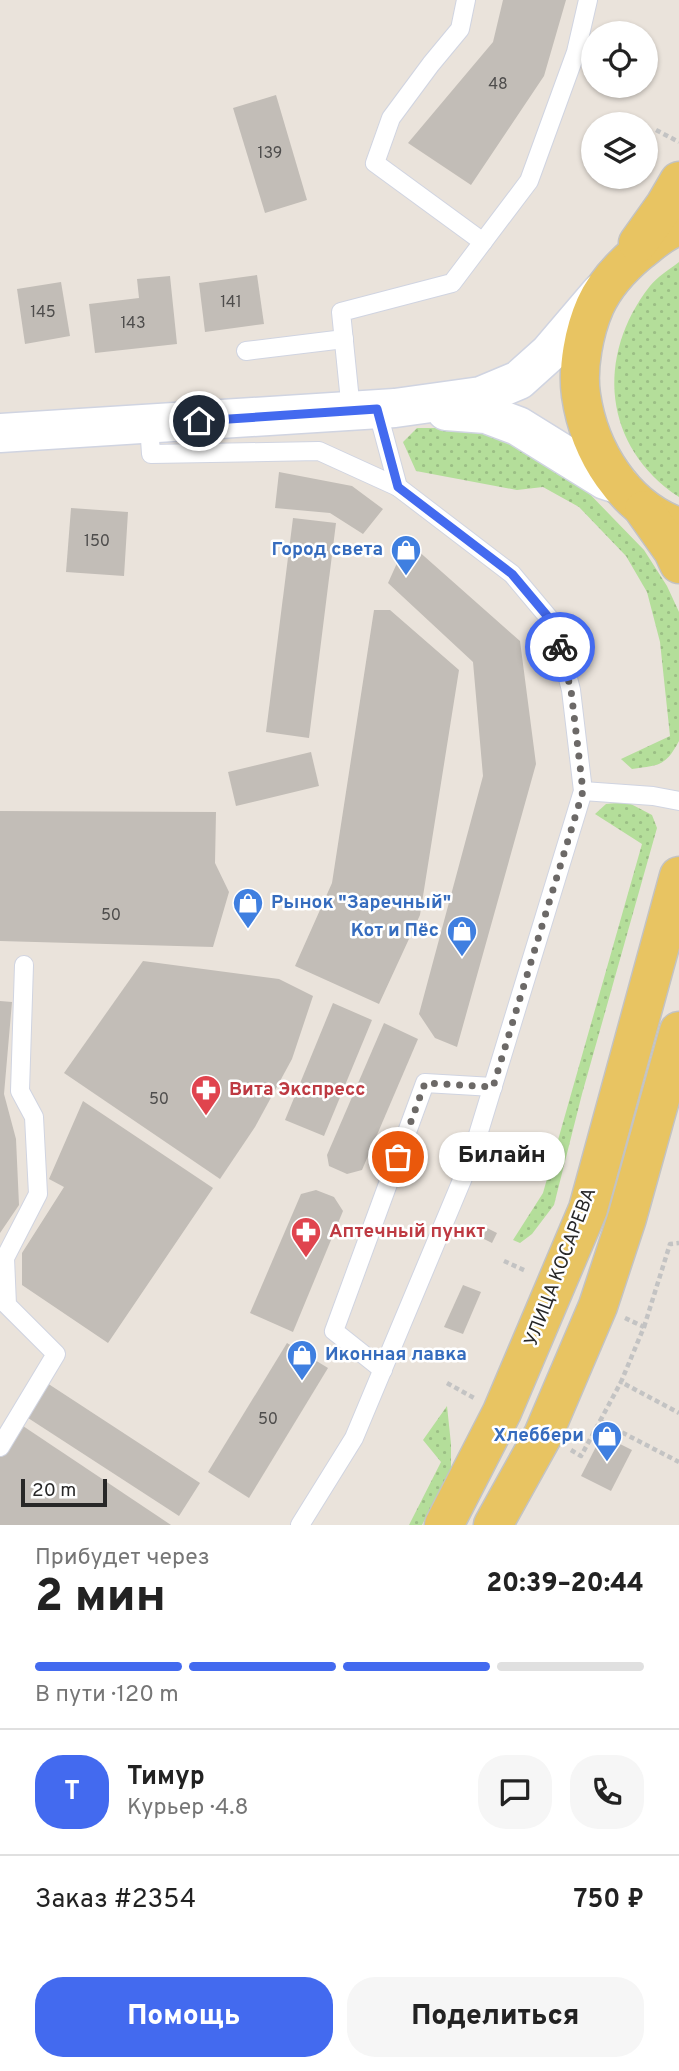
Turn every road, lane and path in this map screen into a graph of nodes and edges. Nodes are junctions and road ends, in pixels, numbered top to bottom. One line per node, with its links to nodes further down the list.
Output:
1 (466, 0): 7 (lane)
2 (588, 0): 7 (lane)
3 (658, 131): 4 (path)
4 (679, 142)
5 (679, 181): 8 (main road)
6 (679, 226): 8 (main road)
7 (483, 242): 9 (lane)
8 (615, 276): 11 (main road); 15 (main road)
9 (344, 339): 10 (lane); 11 (lane)
10 (246, 351)
11 (374, 409): 12 (main road); 14 (lane); 15 (main road)
12 (149, 424): 13 (main road); 14 (lane)
13 (0, 433)
14 (398, 487): 18 (lane)
15 (631, 496): 16 (main road); 17 (main road)
16 (679, 527)
17 (679, 564)
18 (583, 791): 19 (lane); 23 (lane)
19 (679, 801)
20 (679, 876): 30 (main road, УЛИЦА КОСАРЕВА)
21 (24, 965): 29 (lane)
22 (679, 1031): 32 (main road)
23 (493, 1087): 26 (lane); 26 (lane)
24 (679, 1243): 25 (path)
25 (644, 1327)
26 (383, 1370): 31 (lane)
27 (621, 1382): 28 (path)
28 (600, 1421)
29 (0, 1447)
30 (453, 1522)
31 (300, 1525)
32 (493, 1525)

